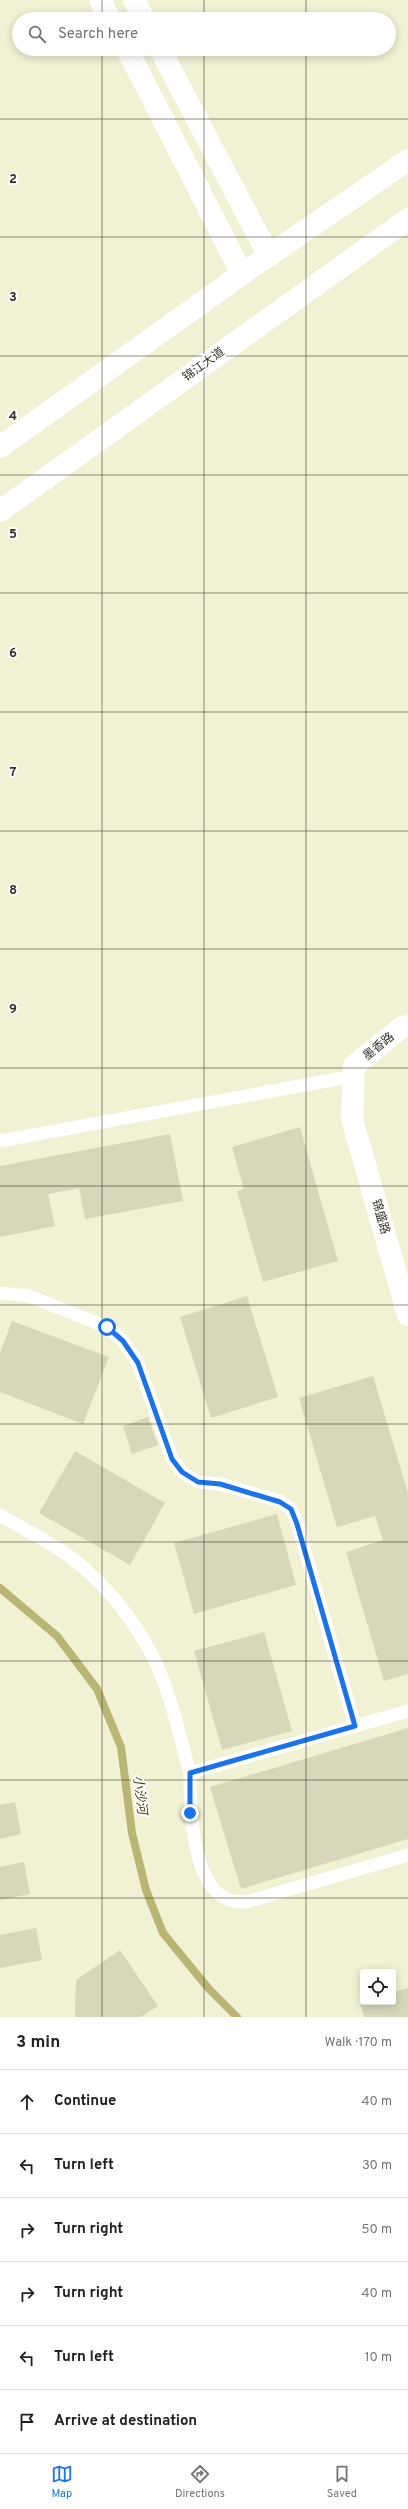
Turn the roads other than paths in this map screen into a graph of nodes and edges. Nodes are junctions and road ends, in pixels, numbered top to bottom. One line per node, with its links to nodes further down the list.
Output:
1 (100, 0): 3 (main road)
2 (134, 0): 4 (main road)
3 (106, 12)
4 (140, 12)
5 (131, 56): 10 (main road)
6 (164, 56): 9 (main road)
7 (408, 160): 9 (main road)
8 (408, 219): 12 (main road, 锦江大道)
9 (269, 256): 10 (main road)
10 (242, 274): 11 (main road)
11 (0, 447)
12 (0, 512)
13 (408, 1026): 14 (main road, 墨香路)
14 (354, 1076): 15 (main road, 墨香路); 16 (lane)
15 (352, 1119): 18 (main road, 锦盛路)
16 (0, 1141)
17 (0, 1293): 21 (lane)
18 (408, 1315)
19 (0, 1515): 22 (lane)
20 (408, 1711): 21 (lane)
21 (355, 1726): 22 (lane)
22 (190, 1773): 23 (lane)
23 (408, 1855)

